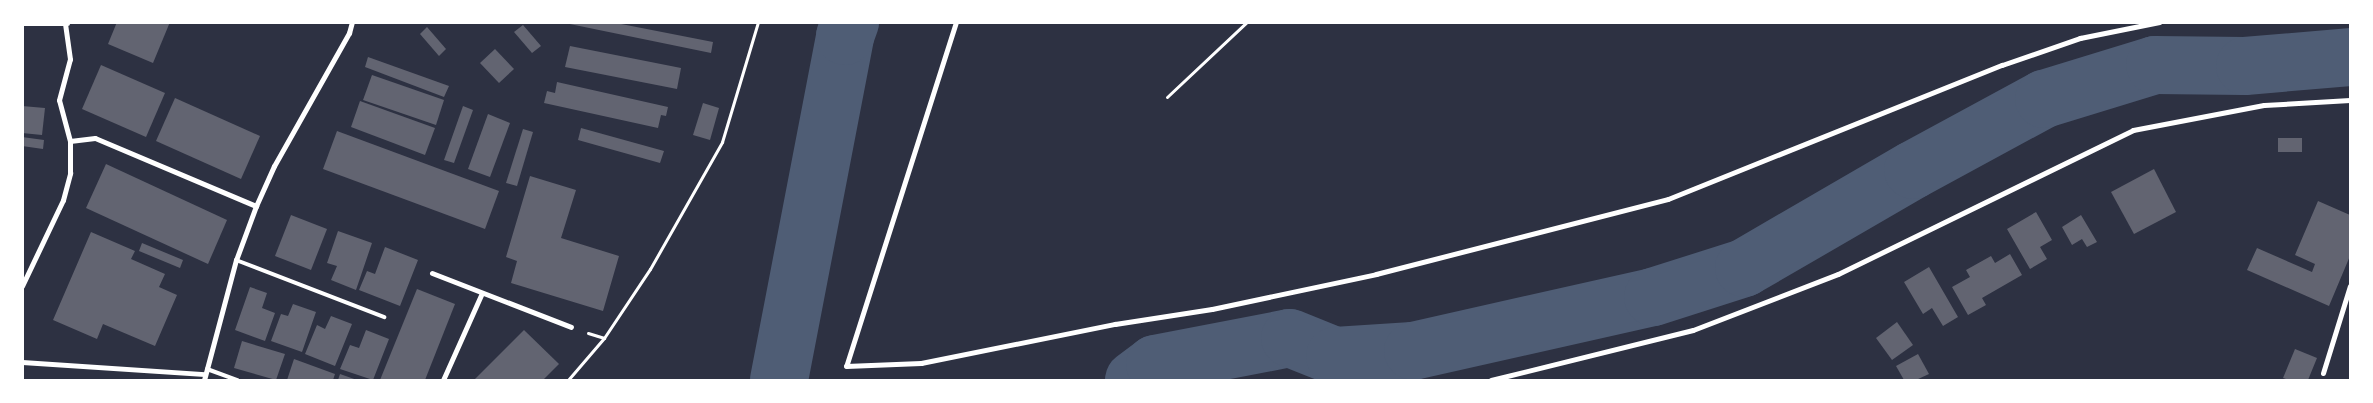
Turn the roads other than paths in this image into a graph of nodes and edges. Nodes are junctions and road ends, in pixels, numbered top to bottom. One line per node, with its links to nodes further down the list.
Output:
1 (352, 22): 8 (street)
2 (956, 22): 3 (street)
3 (2159, 22)
4 (22, 23): 5 (street)
5 (66, 23): 7 (street)
6 (2350, 100): 22 (street)
7 (70, 141): 8 (street); 11 (street)
8 (256, 206): 9 (street)
9 (236, 260): 14 (lane); 17 (street)
10 (432, 274): 13 (street)
11 (22, 286)
12 (2350, 286): 18 (street)
13 (482, 293): 15 (street); 21 (street)
14 (384, 317)
15 (571, 328)
16 (22, 362): 17 (street)
17 (206, 372): 19 (street); 20 (lane)
18 (2323, 373)
19 (204, 380)
20 (238, 380)
21 (443, 380)
22 (1491, 380)

